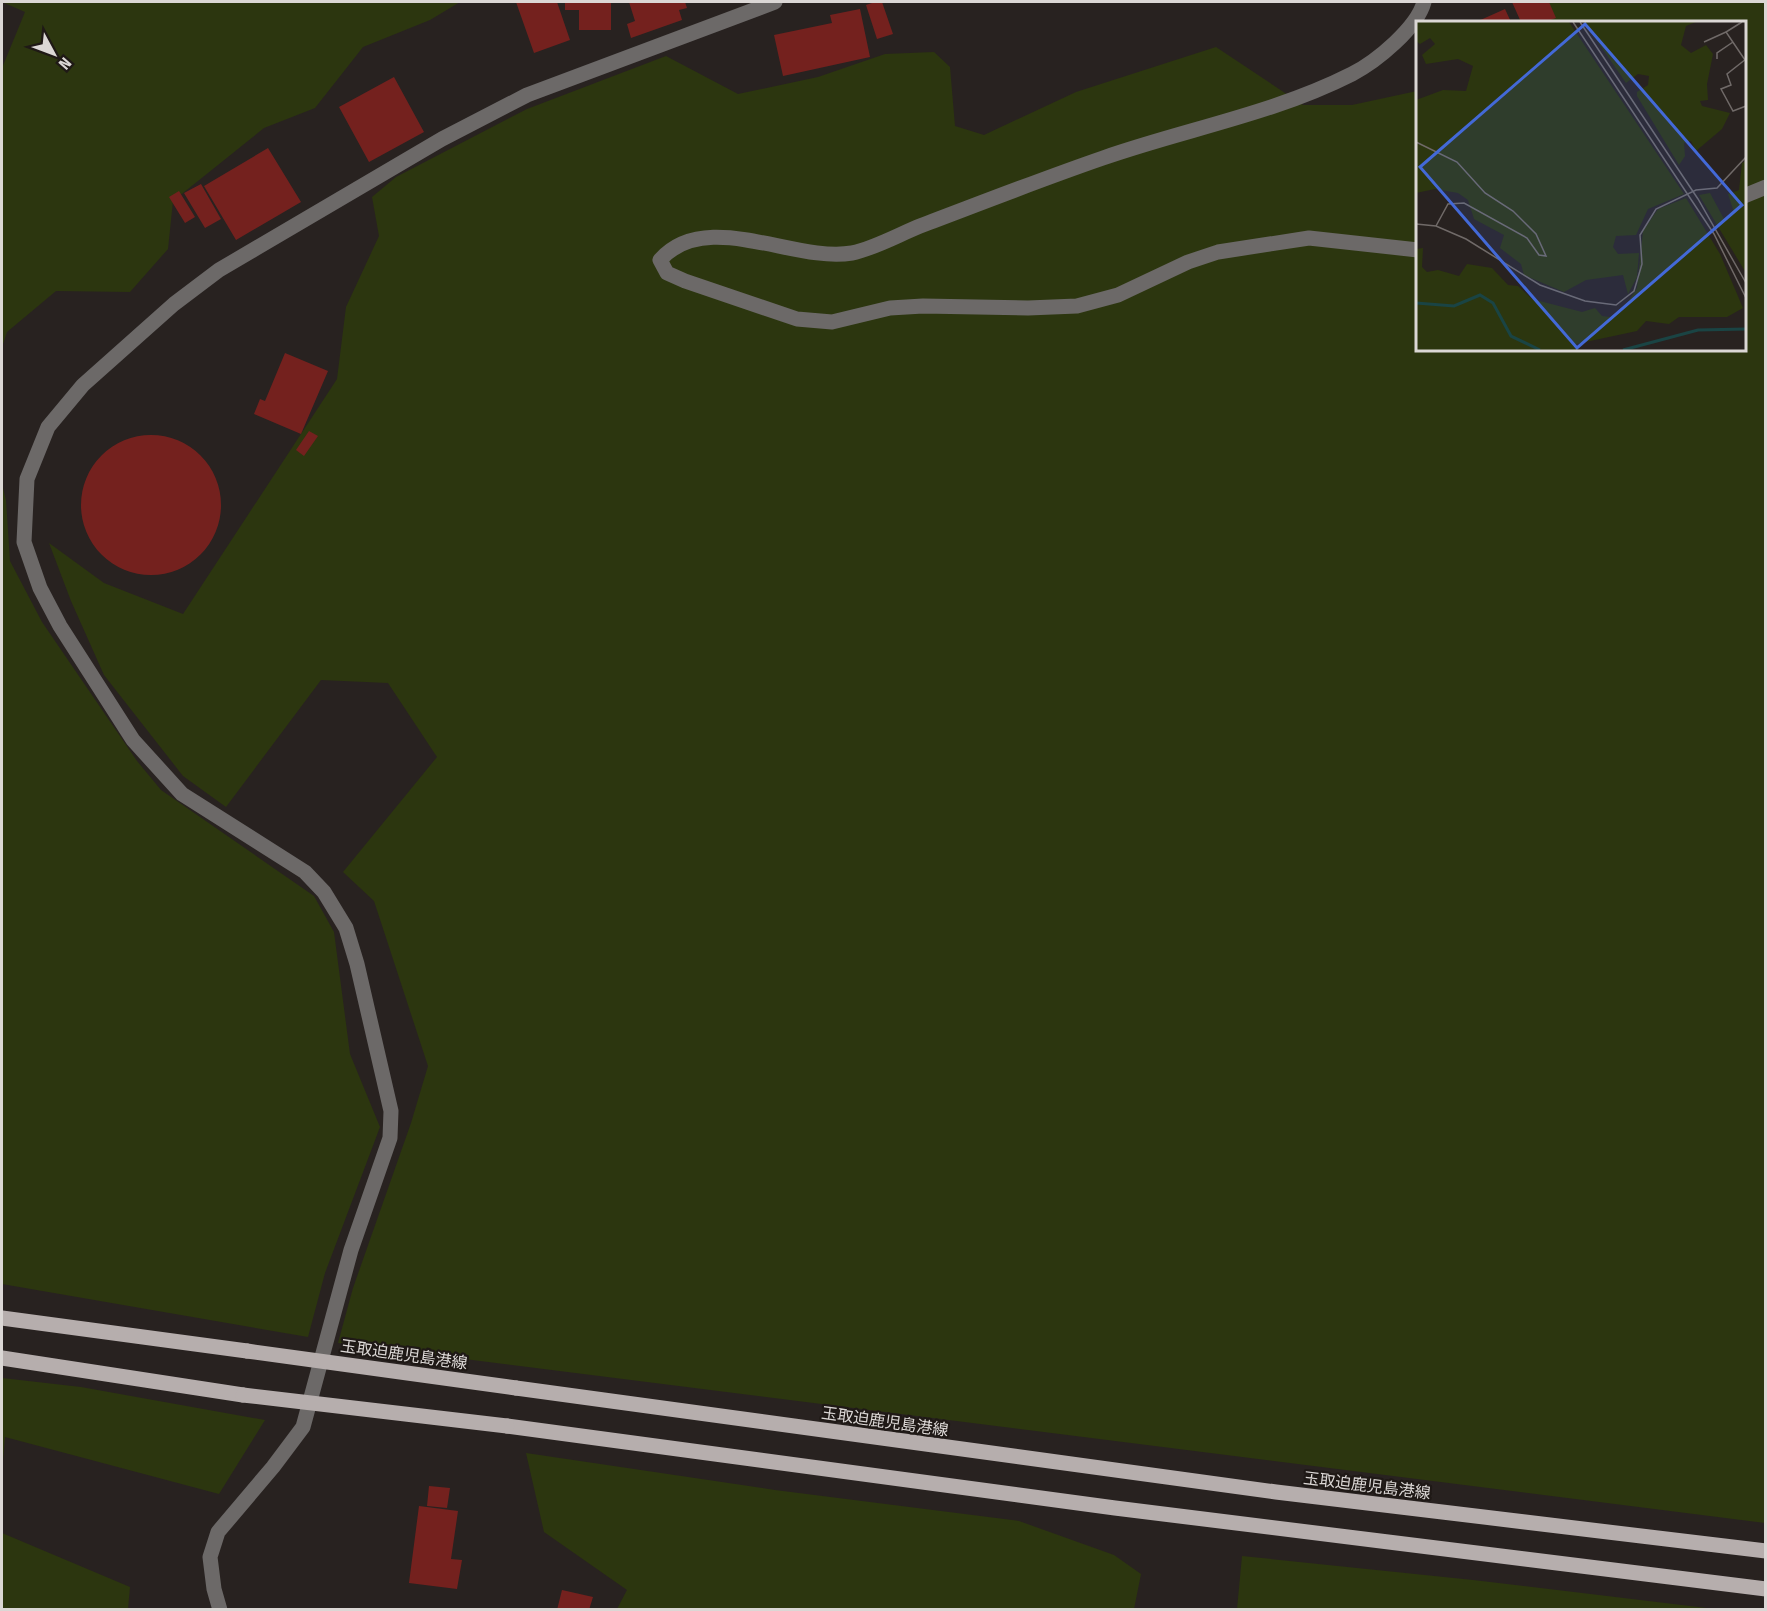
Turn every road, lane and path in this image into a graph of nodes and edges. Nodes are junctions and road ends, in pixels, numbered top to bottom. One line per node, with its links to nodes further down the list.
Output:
1 (775, 2): 10 (street)
2 (1424, 2): 5 (street)
3 (1766, 187): 4 (street)
4 (1746, 195)
5 (1416, 250)
6 (2, 1318): 8 (main road, 玉取迫鹿児島港線, bridge)
7 (2, 1358): 9 (main road, bridge)
8 (1766, 1551)
9 (1766, 1589)
10 (220, 1610)

